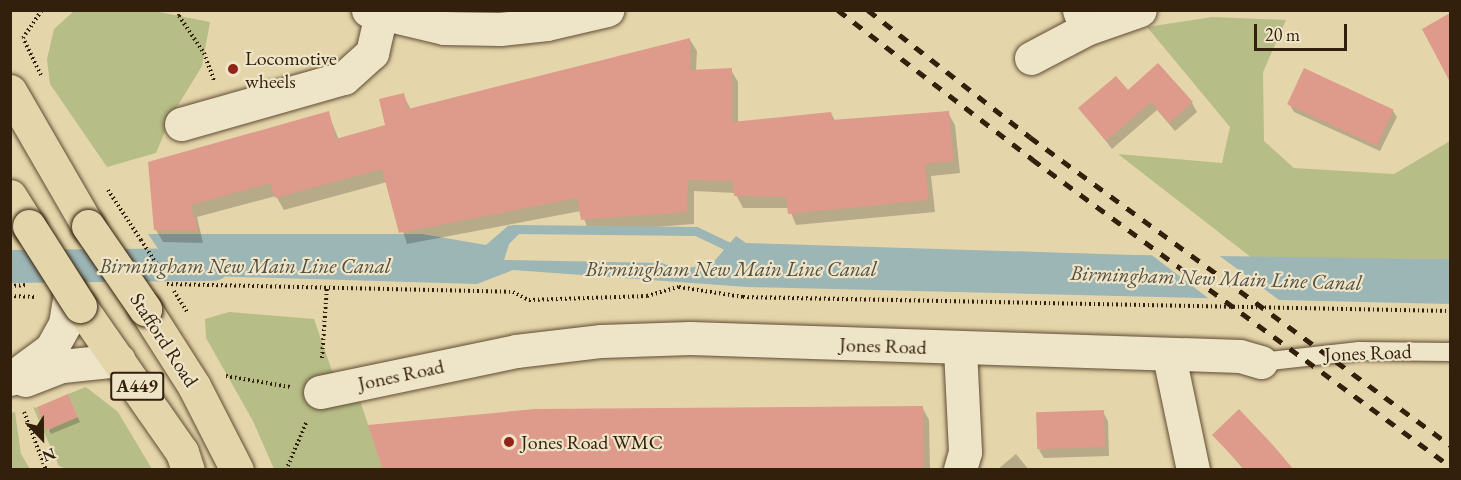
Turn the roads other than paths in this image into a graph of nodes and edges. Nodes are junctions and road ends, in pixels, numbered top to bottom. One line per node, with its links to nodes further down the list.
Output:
1 (607, 10): 3 (street)
2 (1140, 10): 4 (street)
3 (375, 12): 7 (street)
4 (1082, 20): 5 (street)
5 (1031, 58)
6 (10, 91): 18 (highway, Stafford Road / A449, bridge)
7 (181, 124)
8 (10, 196): 9 (highway, A449, bridge)
9 (64, 300): 13 (highway, A449); 15 (street)
10 (960, 349): 12 (street, Jones Road); 16 (street, Jones Road); 19 (street)
11 (1450, 352): 14 (lane, Jones Road)
12 (1169, 356): 14 (street, Jones Road); 20 (street)
13 (119, 360): 15 (street); 17 (highway, A449)
14 (1261, 362)
15 (12, 383)
16 (320, 392)
17 (188, 470)
18 (237, 470)
19 (960, 470)
20 (1193, 470)

